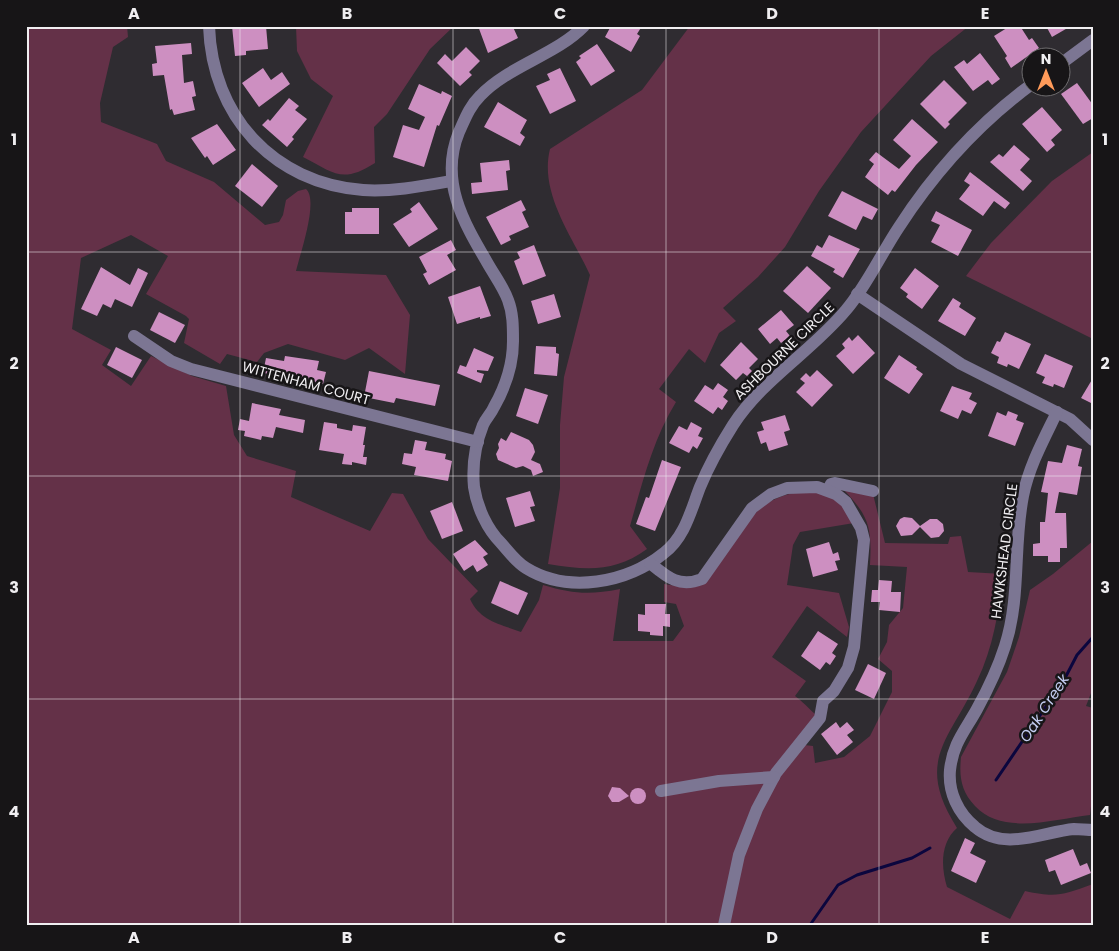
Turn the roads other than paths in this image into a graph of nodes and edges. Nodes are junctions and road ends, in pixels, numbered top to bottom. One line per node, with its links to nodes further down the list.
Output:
1 (209, 26): 6 (street)
2 (584, 26): 6 (street, ASHBOURNE CIRCLE)
3 (1093, 40): 4 (street)
4 (1072, 56)
5 (1022, 92): 7 (street, ASHBOURNE CIRCLE)
6 (451, 181): 11 (street, ASHBOURNE CIRCLE)
7 (857, 294): 9 (street); 14 (street, ASHBOURNE CIRCLE)
8 (134, 336): 11 (street, WITTENHAM COURT)
9 (1057, 412): 10 (street); 17 (street, HAWKSHEAD CIRCLE)
10 (1093, 440)
11 (478, 442): 14 (street, ASHBOURNE CIRCLE)
12 (828, 490): 13 (street); 14 (street); 15 (street)
13 (873, 491)
14 (650, 563)
15 (774, 777): 16 (street); 18 (street)
16 (661, 791)
17 (1093, 830)
18 (724, 925)

